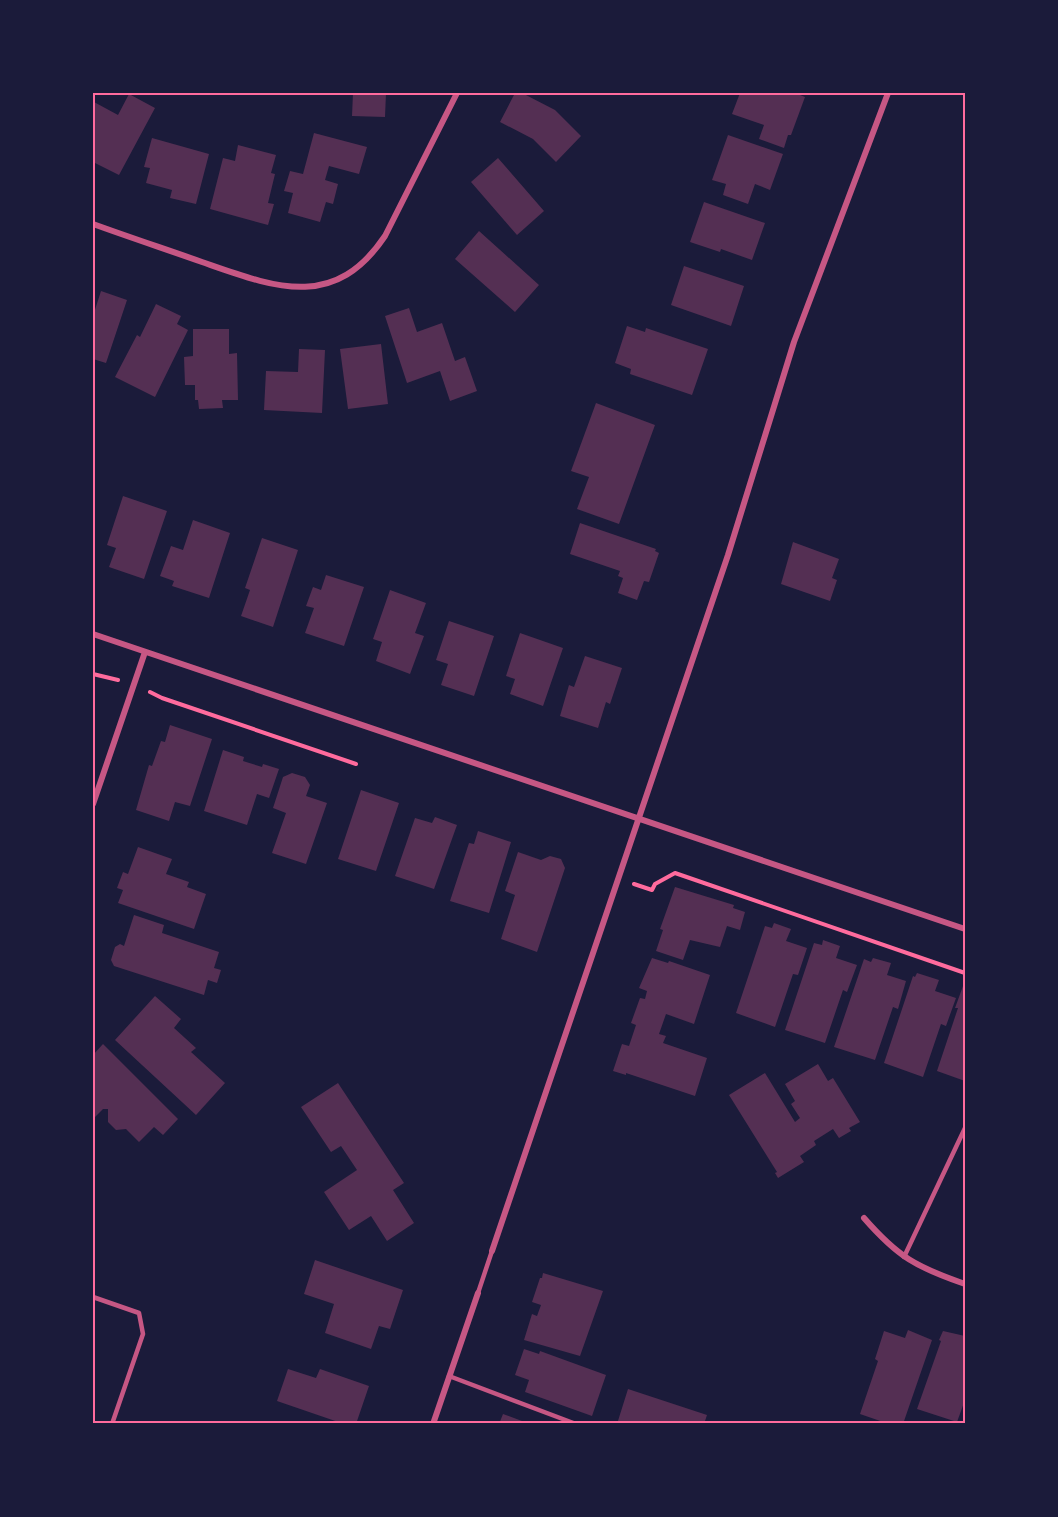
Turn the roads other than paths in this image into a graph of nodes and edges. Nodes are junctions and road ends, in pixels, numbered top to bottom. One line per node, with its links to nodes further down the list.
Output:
1 (457, 93): 3 (street)
2 (888, 93): 7 (street)
3 (93, 224)
4 (93, 634): 5 (street)
5 (146, 652): 6 (street); 7 (street)
6 (93, 804)
7 (638, 817): 8 (street); 11 (street)
8 (965, 929)
9 (965, 1128): 12 (lane)
10 (864, 1218): 12 (street)
11 (492, 1251): 14 (lane)
12 (904, 1257): 13 (street)
13 (965, 1284)
14 (478, 1293): 16 (street)
15 (93, 1297): 17 (lane)
16 (449, 1376): 18 (street); 19 (lane)
17 (112, 1424)
18 (433, 1424)
19 (576, 1424)

